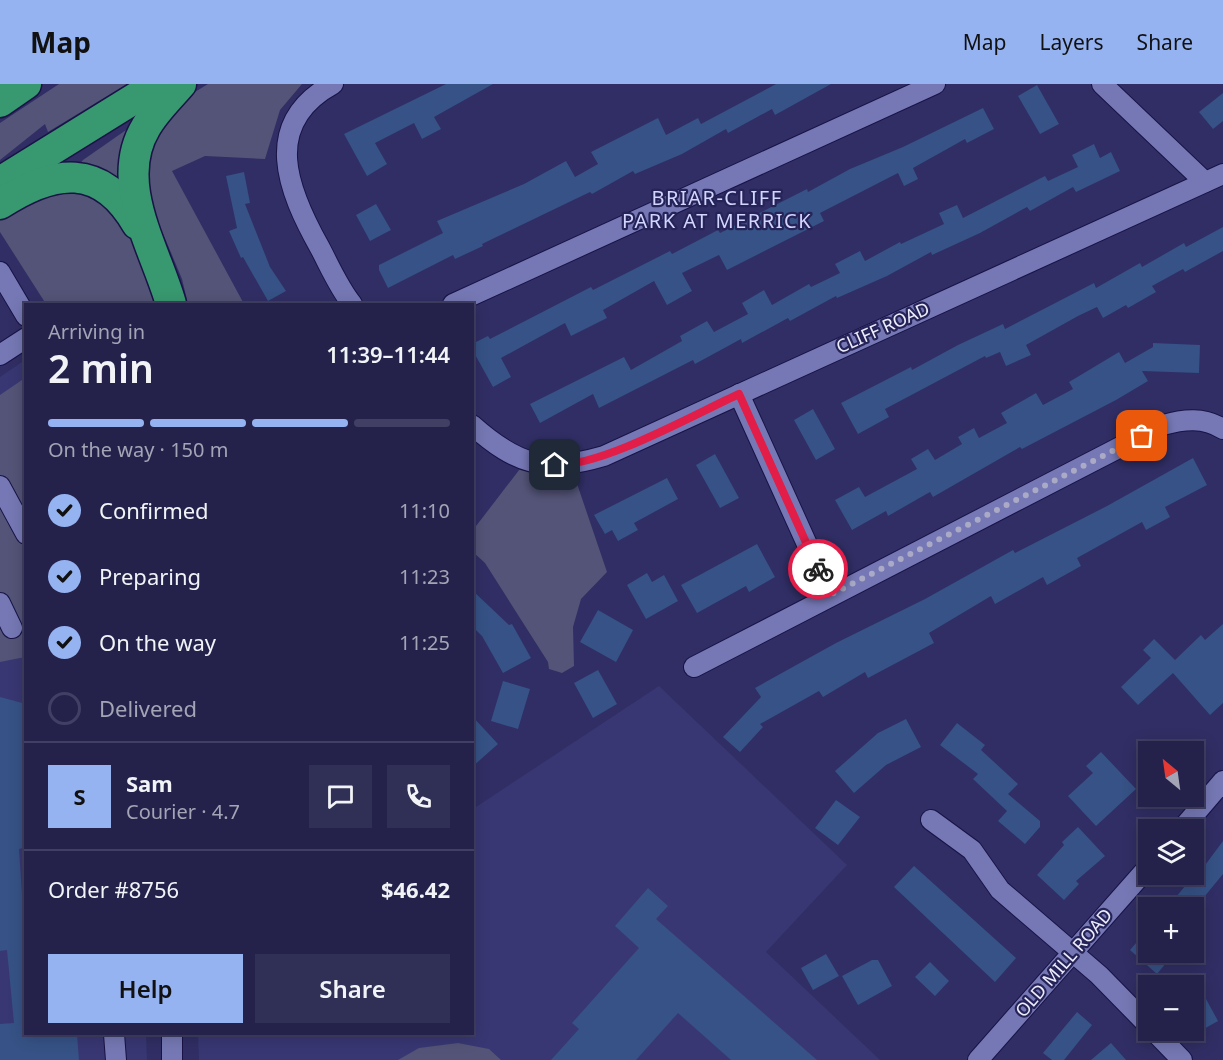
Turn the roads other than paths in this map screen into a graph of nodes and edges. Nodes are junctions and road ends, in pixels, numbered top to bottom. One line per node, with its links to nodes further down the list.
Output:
1 (26, 84): 7 (highway)
2 (158, 84): 9 (highway)
3 (181, 84): 11 (highway)
4 (333, 84): 14 (street)
5 (935, 84): 15 (street)
6 (1102, 84): 8 (street)
7 (0, 102)
8 (1214, 178): 19 (street, CLIFF ROAD)
9 (0, 182)
10 (0, 204): 11 (highway)
11 (153, 253): 13 (highway)
12 (0, 272): 16 (street)
13 (171, 303)
14 (351, 303)
15 (455, 303)
16 (24, 313)
17 (24, 339): 18 (street)
18 (0, 355)
19 (739, 394): 20 (street, CLIFF ROAD); 24 (street)
20 (474, 427)
21 (1223, 429): 24 (street)
22 (0, 486): 23 (street)
23 (24, 530)
24 (830, 595): 27 (street)
25 (0, 603): 26 (street)
26 (13, 628)
27 (694, 667)
28 (1223, 781): 29 (street)
29 (1190, 819)
30 (931, 820): 32 (street)
31 (1138, 879): 32 (street, OLD MILL ROAD)
32 (1072, 954): 33 (street); 39 (street, OLD MILL ROAD)
33 (1138, 1015)
34 (114, 1035): 37 (street)
35 (172, 1035): 38 (street)
36 (1164, 1041): 40 (street)
37 (116, 1060)
38 (172, 1060)
39 (978, 1060)
40 (1182, 1060)

